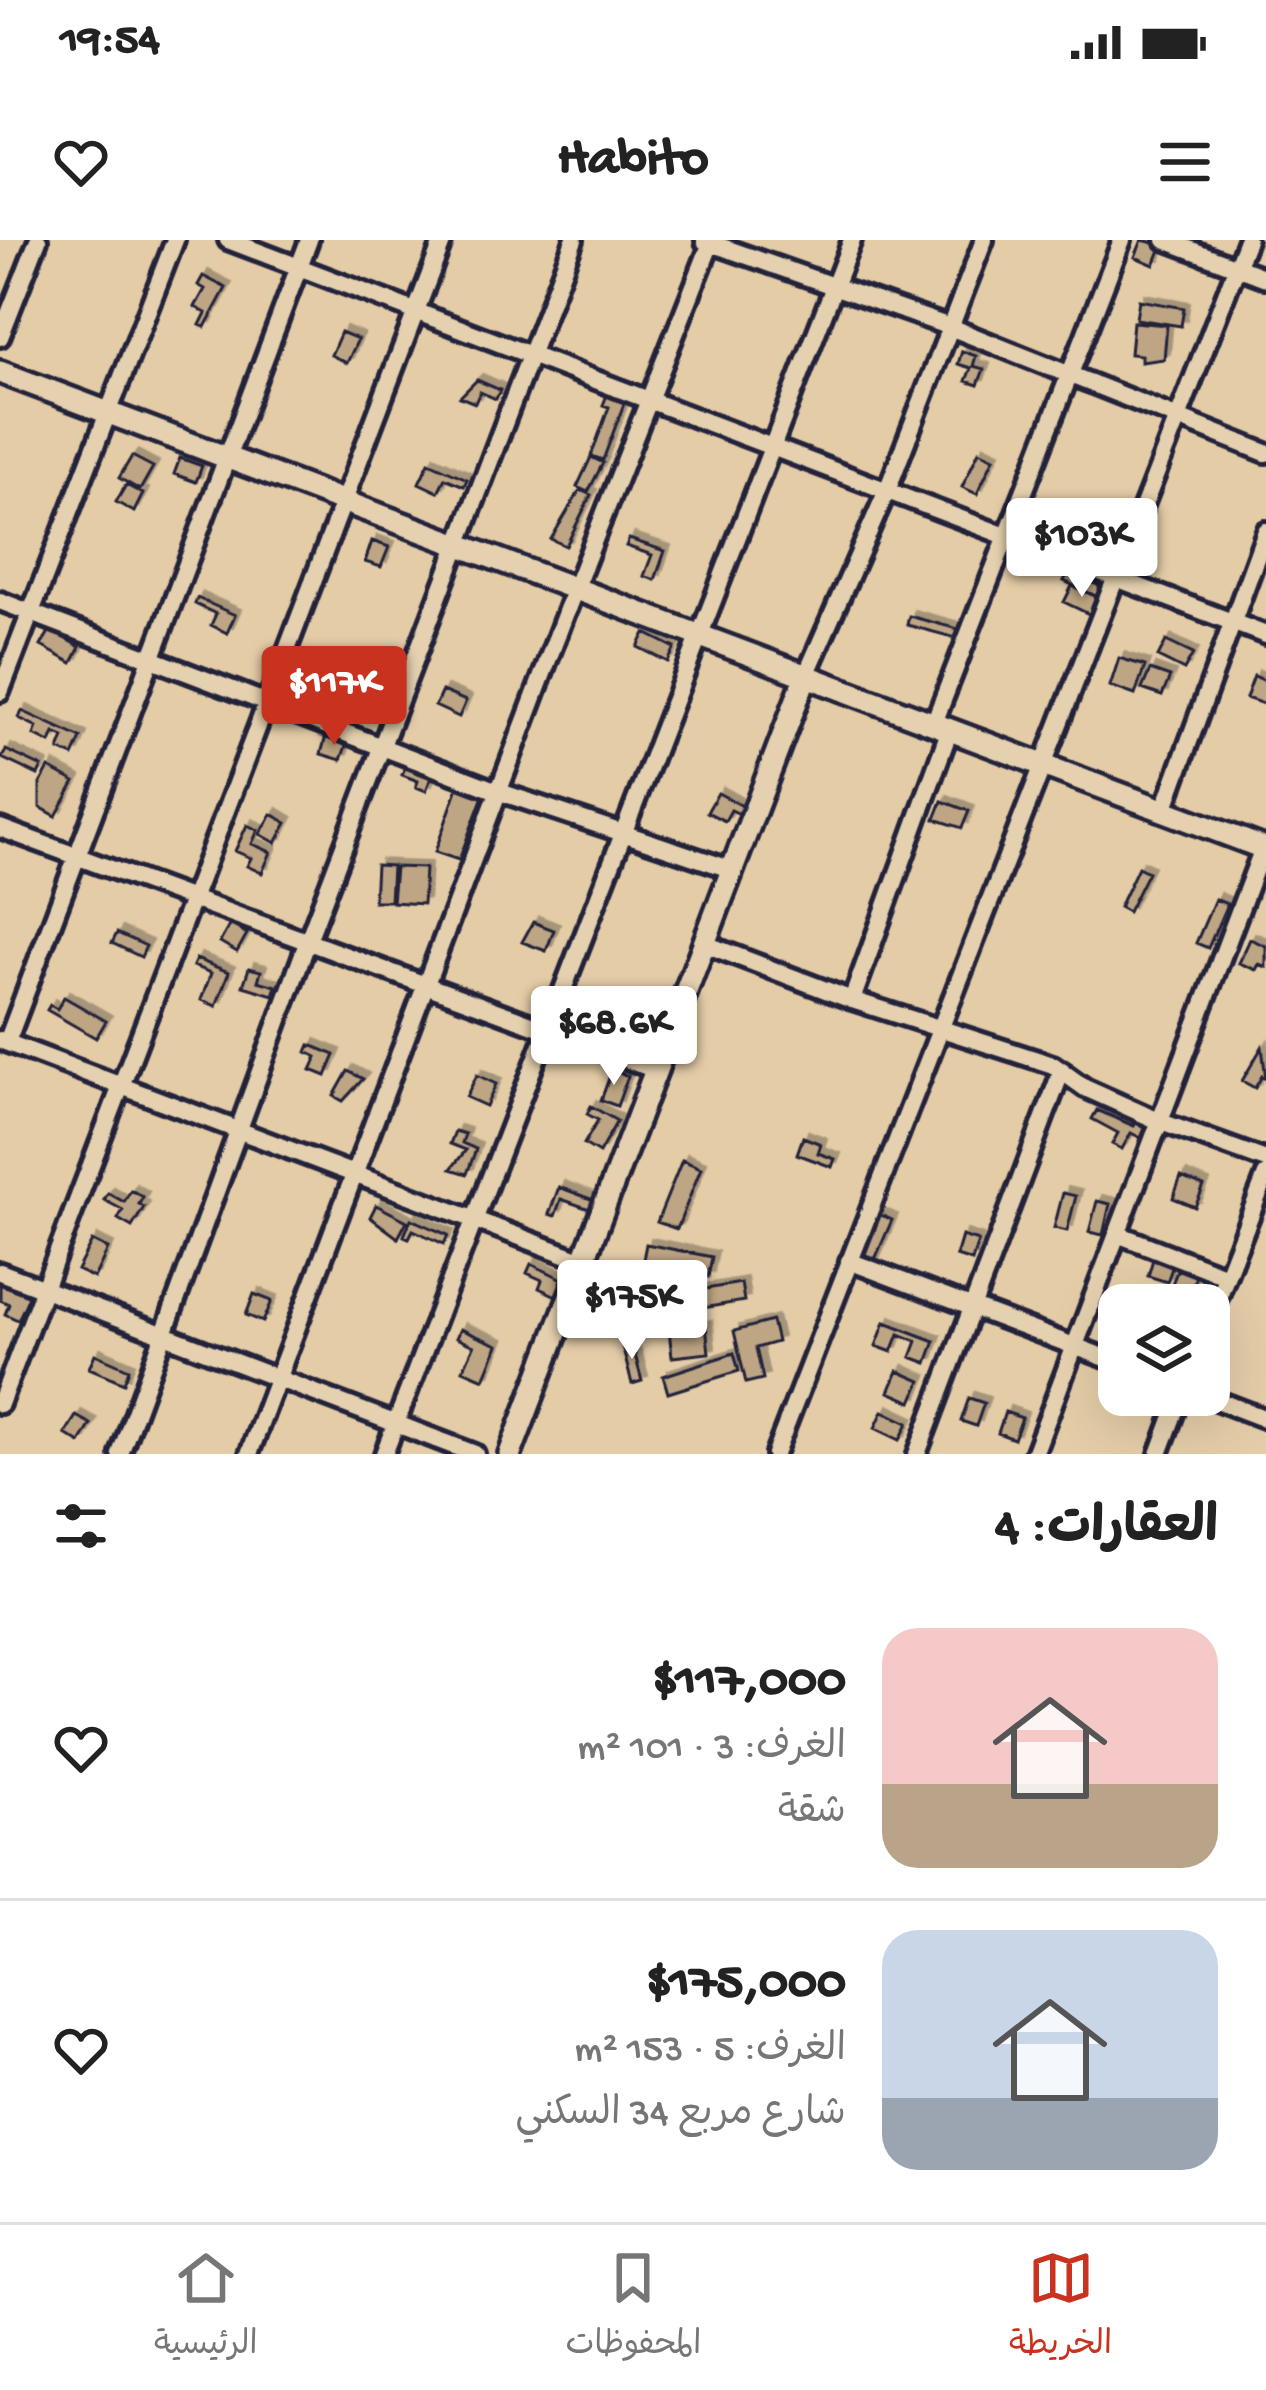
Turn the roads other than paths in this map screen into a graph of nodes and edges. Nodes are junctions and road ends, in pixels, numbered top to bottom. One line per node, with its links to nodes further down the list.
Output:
1 (38, 240): 19 (street)
2 (175, 240): 24 (street)
3 (228, 240): 13 (street)
4 (309, 240): 13 (street)
5 (443, 240): 17 (street)
6 (574, 240): 20 (street)
7 (852, 240): 16 (street)
8 (984, 240): 18 (street)
9 (1121, 240): 22 (street)
10 (1165, 240): 14 (street)
11 (1247, 240): 14 (street)
12 (708, 241): 16 (street); 23 (street)
13 (300, 266): 17 (street); 28 (street)
14 (1237, 266): 15 (street); 25 (street)
15 (1266, 278)
16 (834, 287): 18 (street); 26 (street)
17 (416, 313): 20 (street); 30 (street)
18 (950, 327): 22 (street); 29 (street)
19 (0, 337)
20 (529, 356): 23 (street); 33 (street)
21 (0, 372): 24 (street)
22 (1070, 376): 25 (street); 32 (street)
23 (650, 401): 26 (street); 35 (street)
24 (110, 412): 28 (street); 37 (street)
25 (1177, 418): 27 (street); 34 (street)
26 (772, 447): 29 (street); 40 (street)
27 (1266, 452)
28 (226, 454): 30 (street); 41 (street)
29 (888, 488): 32 (street); 42 (street)
30 (343, 501): 33 (street); 44 (street)
31 (1266, 531): 38 (street)
32 (1008, 536): 34 (street); 45 (street)
33 (458, 547): 35 (street); 46 (street)
34 (1116, 578): 38 (street); 47 (street)
35 (574, 591): 40 (street); 48 (street)
36 (0, 601): 37 (street)
37 (31, 612): 41 (street); 43 (street)
38 (1232, 622): 39 (street); 49 (street)
39 (1266, 634)
40 (698, 636): 42 (street); 51 (street)
41 (149, 658): 44 (street); 53 (street)
42 (807, 673): 45 (street); 54 (street)
43 (0, 692)
44 (265, 701): 46 (street); 55 (street)
45 (942, 726): 47 (street); 59 (street)
46 (381, 747): 48 (street); 56 (street)
47 (1041, 765): 49 (street); 60 (street)
48 (500, 792): 51 (street); 58 (street)
49 (1164, 810): 52 (street)
50 (0, 828): 53 (street)
51 (622, 834): 54 (street); 61 (street)
52 (1264, 848): 66 (street)
53 (73, 854): 55 (street); 62 (street)
54 (733, 871): 57 (street)
55 (189, 899): 56 (street); 65 (street)
56 (307, 943): 58 (street); 67 (street)
57 (705, 944): 59 (street); 63 (street)
58 (427, 988): 61 (street); 70 (street)
59 (852, 1000): 60 (street)
60 (942, 1026): 64 (street); 73 (street)
61 (547, 1032): 63 (street); 71 (street)
62 (3, 1041): 65 (street)
63 (656, 1070): 74 (street)
64 (1062, 1070): 66 (street); 79 (street)
65 (123, 1086): 67 (street); 78 (street)
66 (1161, 1122): 68 (street); 72 (street)
67 (240, 1130): 70 (street); 80 (street)
68 (1266, 1160)
69 (1266, 1175): 76 (street)
70 (356, 1176): 71 (street); 83 (street)
71 (476, 1223): 74 (street); 88 (street)
72 (1120, 1235): 76 (street); 81 (street)
73 (849, 1261): 79 (street); 94 (street)
74 (586, 1262): 93 (street)
75 (0, 1272): 78 (street)
76 (1226, 1276): 77 (street)
77 (1223, 1284)
78 (44, 1288): 80 (street); 84 (street)
79 (972, 1308): 81 (street); 95 (street)
80 (163, 1336): 83 (street); 89 (street)
81 (1076, 1346): 82 (street); 96 (street)
82 (1098, 1355)
83 (278, 1378): 88 (street); 90 (street)
84 (0, 1404)
85 (1230, 1405): 87 (street)
86 (1173, 1416): 97 (street)
87 (1266, 1419)
88 (395, 1424): 91 (street); 92 (street)
89 (120, 1454)
90 (249, 1454)
91 (384, 1454)
92 (475, 1454)
93 (510, 1454)
94 (775, 1454)
95 (917, 1454)
96 (1034, 1454)
97 (1159, 1454)

